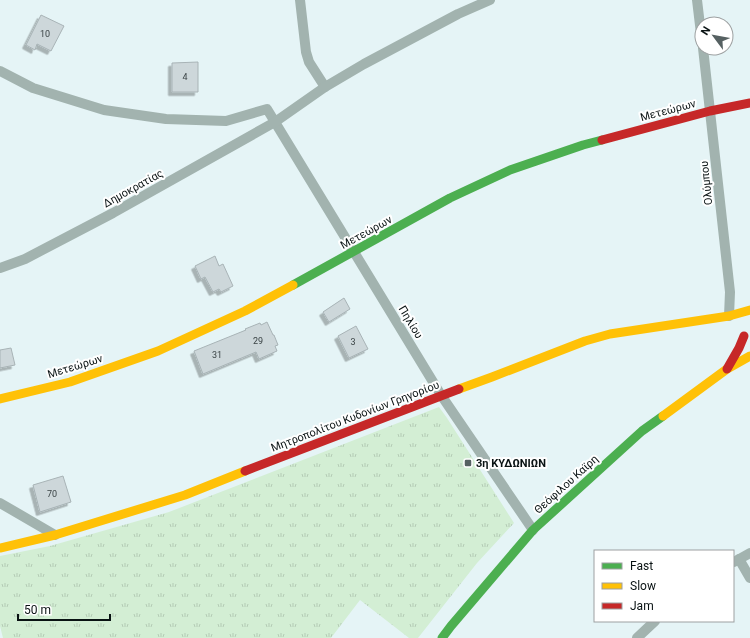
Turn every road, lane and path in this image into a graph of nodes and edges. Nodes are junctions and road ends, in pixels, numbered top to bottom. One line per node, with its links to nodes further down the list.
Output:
1 (300, 0): 7 (street)
2 (490, 0): 7 (street, Δημοκρατίας)
3 (697, 0): 4 (street)
4 (699, 16)
5 (704, 56): 9 (street, Ολύμπου)
6 (0, 72): 10 (street)
7 (325, 87): 10 (street, Δημοκρατίας)
8 (750, 103): 9 (street, Μετεώρων)
9 (710, 111): 11 (street, Μετεώρων); 14 (street, Ολύμπου)
10 (275, 122): 11 (street, Πηλίου); 12 (street, Δημοκρατίας)
11 (354, 252): 17 (street, Πηλίου); 18 (street, Μετεώρων)
12 (0, 268)
13 (750, 311): 14 (street, Μητροπολίτου Κυδονίων Γρηγορίου); 14 (street, Θεόφιλου Καϊρη)
14 (738, 327): 16 (street, Θεόφιλου Καϊρη); 17 (street, Μητροπολίτου Κυδονίων Γρηγορίου)
15 (750, 356): 16 (street, Θεόφιλου Καϊρη)
16 (727, 369): 20 (street, Θεόφιλου Καϊρη)
17 (441, 395): 20 (street, Πηλίου); 21 (street, Μητροπολίτου Κυδονίων Γρηγορίου)
18 (0, 399)
19 (0, 503): 21 (street)
20 (533, 530): 27 (street, Θεόφιλου Καϊρη)
21 (55, 535): 22 (street, Μητροπολίτου Κυδονίων Γρηγορίου)
22 (0, 548)
23 (750, 553): 24 (street)
24 (736, 561): 25 (street)
25 (750, 578)
26 (654, 622): 28 (street)
27 (442, 638)
28 (637, 638)

